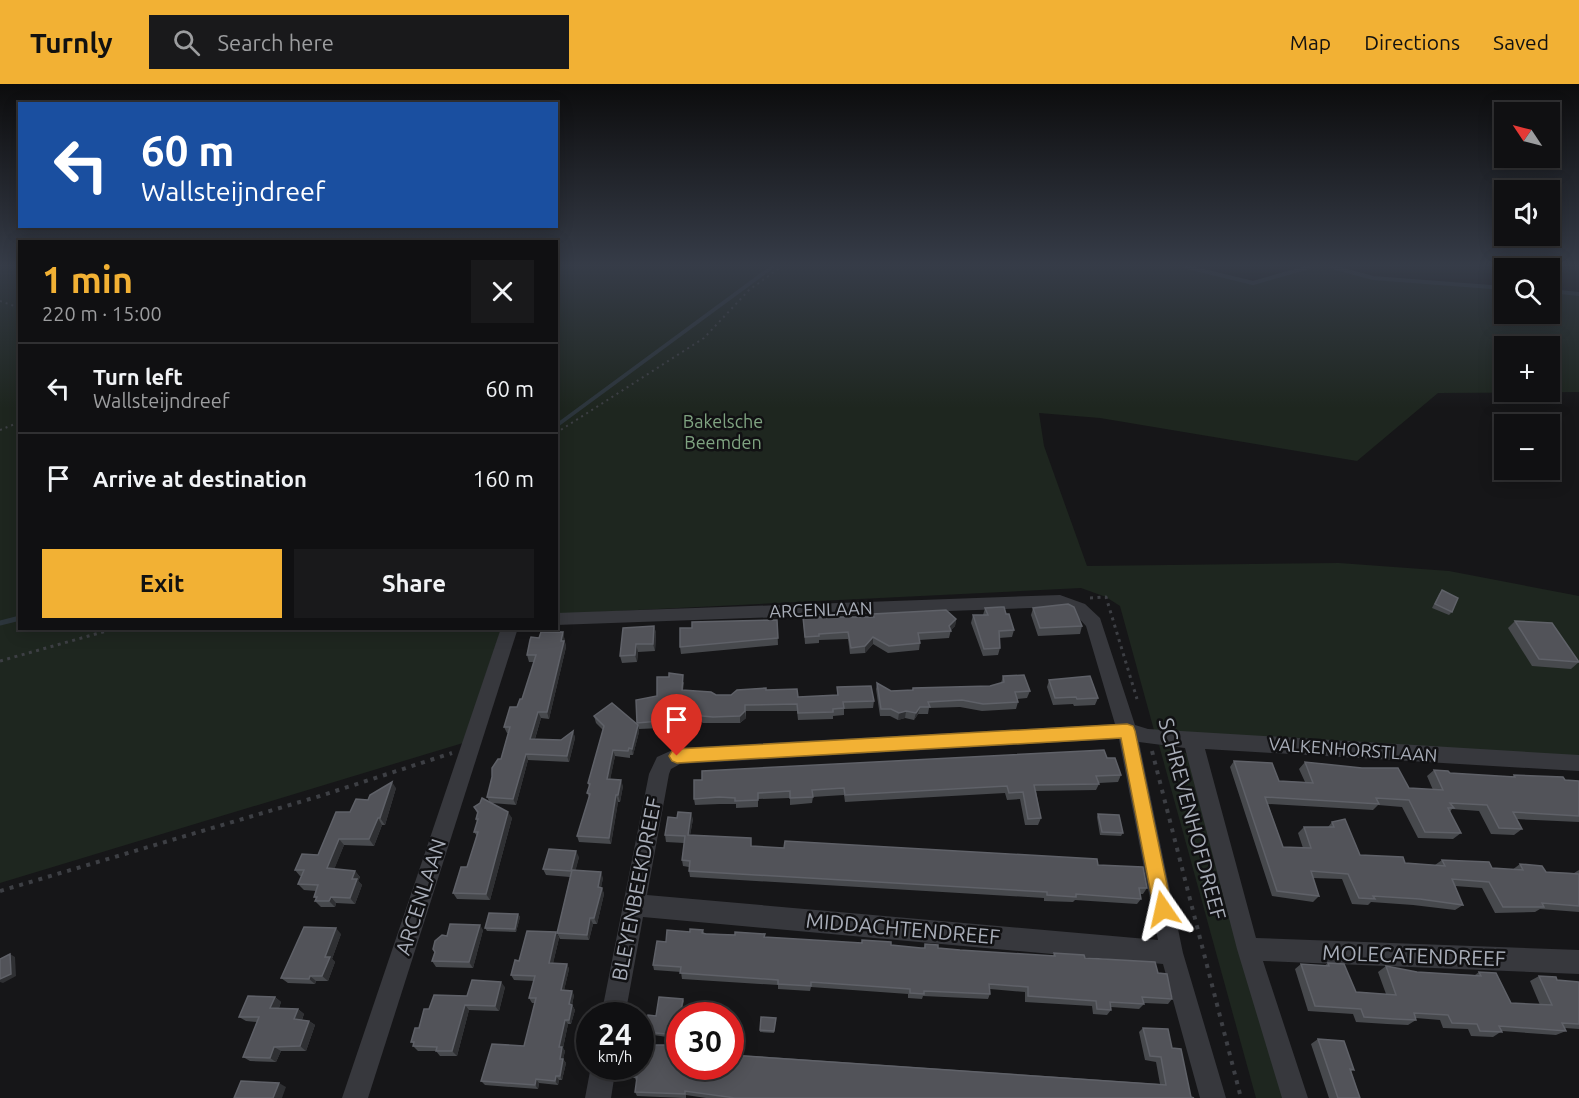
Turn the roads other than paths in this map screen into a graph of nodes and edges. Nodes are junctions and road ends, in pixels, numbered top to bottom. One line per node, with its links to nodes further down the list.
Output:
1 (558, 620): 3 (street, ARCENLAAN)
2 (509, 630): 13 (street, ARCENLAAN)
3 (1138, 734): 4 (street, VALKENHORSTLAAN); 5 (street, VALKENHORSTLAAN); 9 (street)
4 (1193, 740): 6 (street, VALKENHORSTLAAN); 8 (street)
5 (664, 763): 7 (street, BLEYENBEEKDREEF)
6 (1579, 763)
7 (633, 905): 9 (street, MIDDACHTENDREEF); 11 (street, BLEYENBEEKDREEF)
8 (1248, 949): 10 (street, MOLECATENDREEF); 16 (street)
9 (1172, 953): 15 (street)
10 (1579, 962)
11 (616, 1002)
12 (601, 1080): 14 (street)
13 (355, 1098)
14 (598, 1098)
15 (1213, 1098)
16 (1295, 1098)

